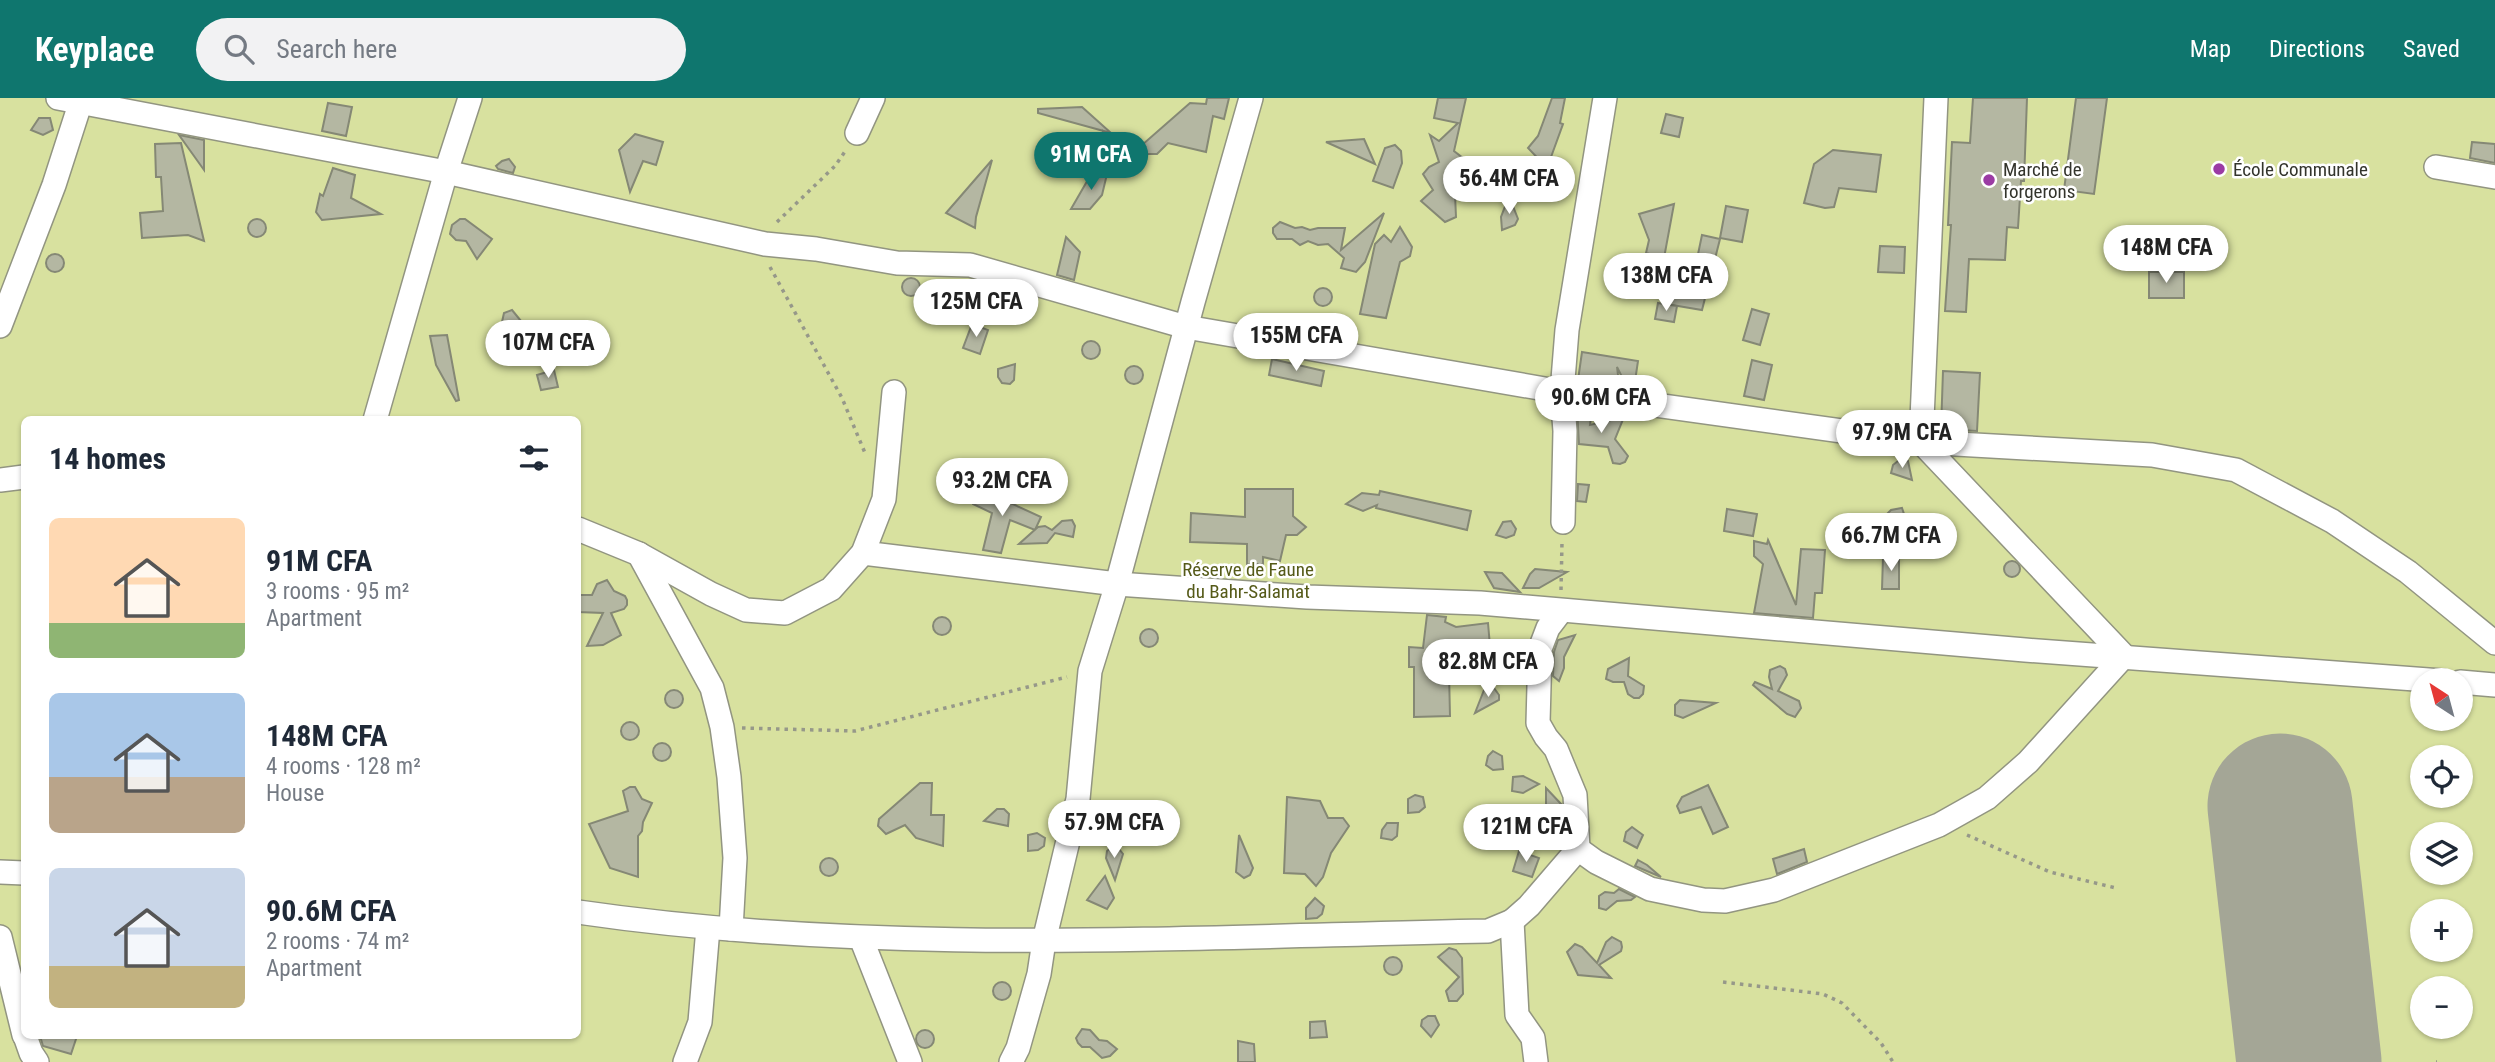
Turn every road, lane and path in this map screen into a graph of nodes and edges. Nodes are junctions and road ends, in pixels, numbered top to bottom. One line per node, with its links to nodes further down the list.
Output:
1 (58, 98): 7 (street)
2 (470, 98): 10 (street)
3 (873, 98): 8 (street)
4 (1251, 98): 14 (street)
5 (1605, 98): 16 (street)
6 (1936, 98): 18 (street)
7 (81, 99): 10 (street); 13 (street)
8 (857, 133): 12 (path)
9 (2436, 167): 11 (street)
10 (446, 172): 12 (street); 17 (street)
11 (2495, 177)
12 (765, 244): 14 (street); 19 (path)
13 (0, 326)
14 (1186, 327): 16 (street); 26 (street)
15 (894, 392): 24 (street)
16 (1562, 392): 18 (street); 22 (street)
17 (376, 416)
18 (1921, 442): 28 (street); 29 (street)
19 (868, 461)
20 (21, 477): 21 (street)
21 (0, 480)
22 (1563, 522): 27 (path)
23 (581, 530): 25 (street)
24 (863, 553): 25 (street); 26 (street)
25 (639, 554): 34 (street)
26 (1117, 584): 27 (street); 30 (street)
27 (1561, 611): 29 (street); 36 (street)
28 (2495, 643)
29 (2124, 656): 31 (street); 35 (street)
30 (1090, 671): 34 (path); 46 (street)
31 (2410, 678)
32 (2473, 683): 33 (street)
33 (2495, 685)
34 (722, 727): 43 (street)
35 (1939, 824): 36 (street); 39 (path)
36 (1578, 849): 41 (street)
37 (0, 872): 38 (street)
38 (21, 873)
39 (2116, 888)
40 (581, 912): 42 (street)
41 (1512, 921): 46 (street); 54 (street)
42 (708, 928): 43 (street); 51 (street)
43 (731, 929): 45 (street)
44 (0, 937): 48 (street)
45 (861, 938): 46 (street); 52 (street)
46 (1044, 941): 53 (street)
47 (1723, 982): 55 (path)
48 (21, 1019)
49 (26, 1039): 50 (street)
50 (37, 1062)
51 (685, 1062)
52 (910, 1062)
53 (1012, 1062)
54 (1536, 1062)
55 (1893, 1062)

